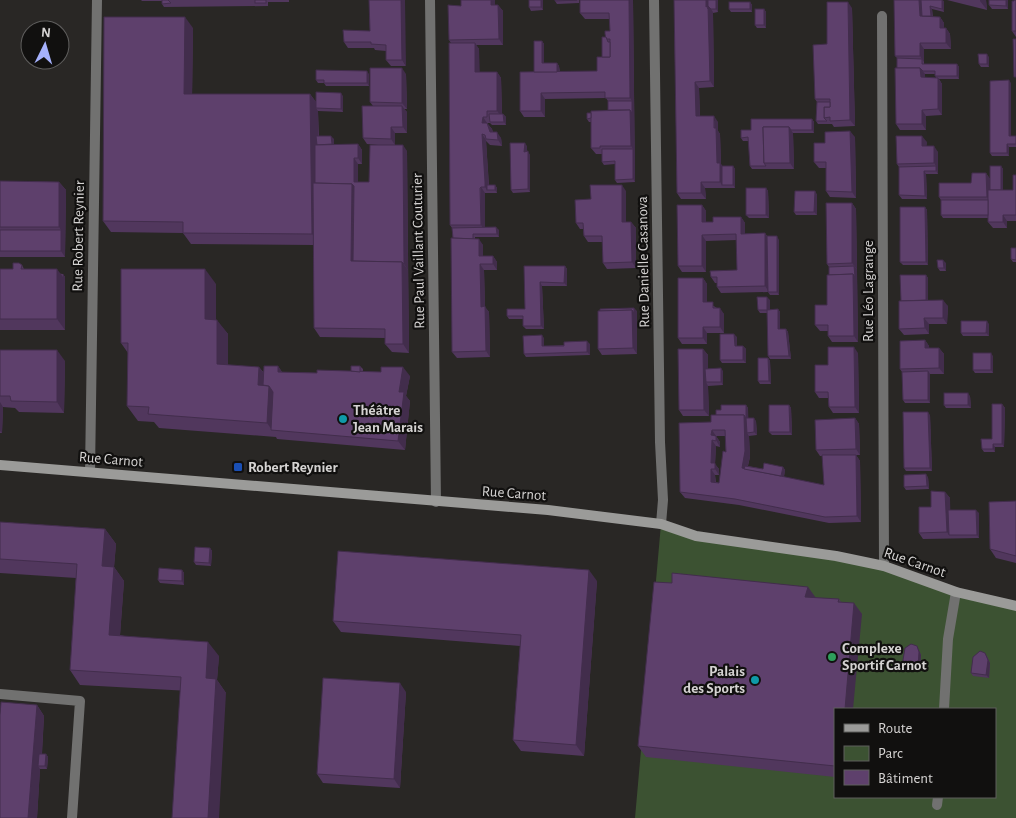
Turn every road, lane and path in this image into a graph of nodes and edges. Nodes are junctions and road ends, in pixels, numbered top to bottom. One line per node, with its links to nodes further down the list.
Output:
1 (97, 0): 6 (street, Rue Robert Reynier)
2 (430, 0): 7 (street, Rue Paul Vaillant Couturier)
3 (654, 0): 8 (street, Rue Danielle Casanova)
4 (882, 16): 9 (street, Rue Léo Lagrange)
5 (0, 466): 6 (main road, Rue Carnot)
6 (90, 472): 7 (main road, Rue Carnot)
7 (436, 502): 8 (main road, Rue Carnot)
8 (661, 524): 9 (main road, Rue Carnot)
9 (884, 566): 10 (main road, Rue Carnot)
10 (956, 592): 11 (main road, Rue Carnot); 13 (street)
11 (1016, 606)
12 (0, 694): 14 (street)
13 (944, 708)
14 (72, 818)

